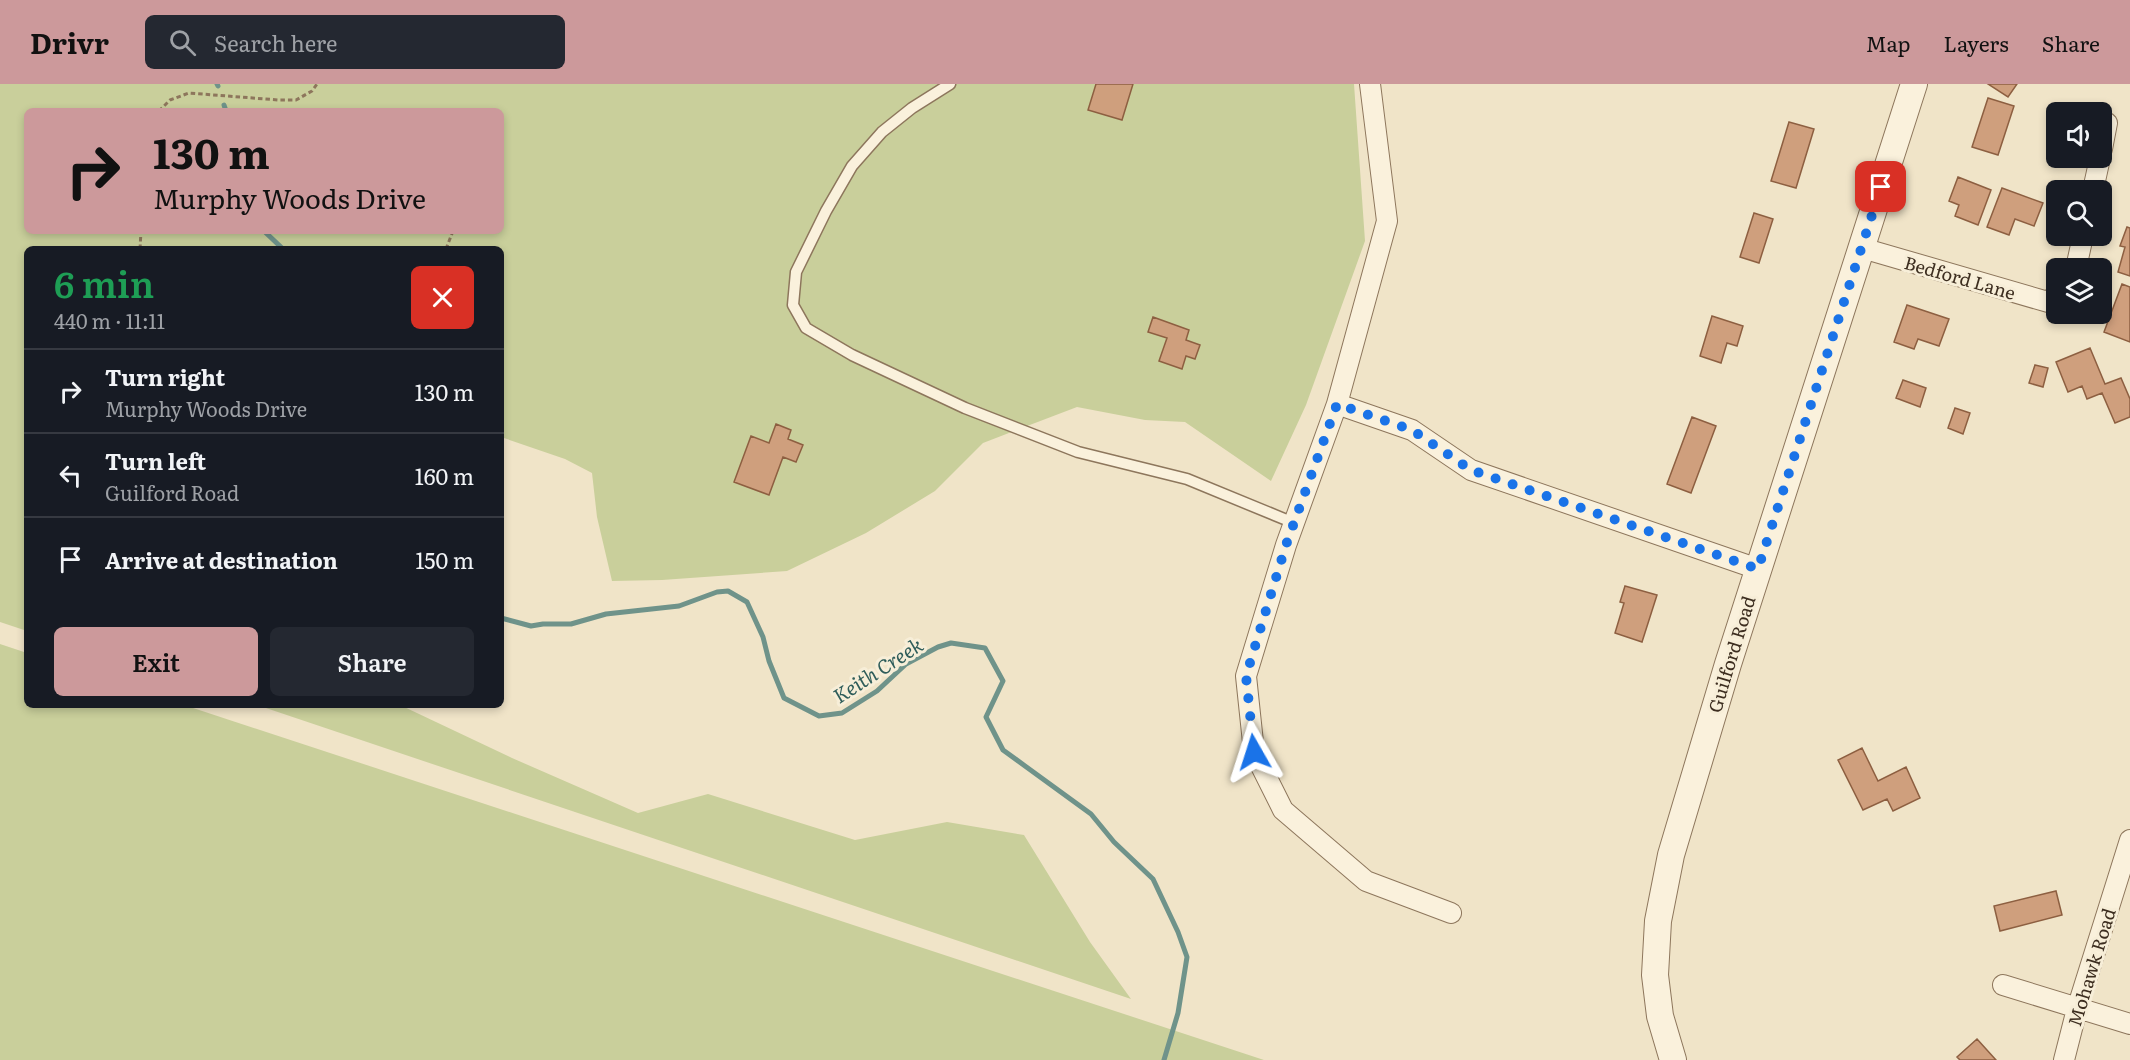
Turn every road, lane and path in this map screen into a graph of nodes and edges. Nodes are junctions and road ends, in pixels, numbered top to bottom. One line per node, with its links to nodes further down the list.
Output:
1 (317, 84): 5 (path)
2 (950, 84): 9 (lane)
3 (1370, 84): 8 (street)
4 (1914, 84): 6 (street, Guilford Road)
5 (162, 108)
6 (1862, 248): 7 (street, Bedford Lane); 10 (street, Guilford Road)
7 (2046, 301)
8 (1337, 404): 9 (street); 10 (street)
9 (1294, 523): 12 (street)
10 (1758, 569): 16 (street, Guilford Road)
11 (2130, 840): 14 (street, Mohawk Road)
12 (1450, 913)
13 (2003, 985): 14 (street)
14 (2077, 1009): 15 (street); 17 (street, Mohawk Road)
15 (2130, 1024)
16 (1673, 1060)
17 (2064, 1060)

